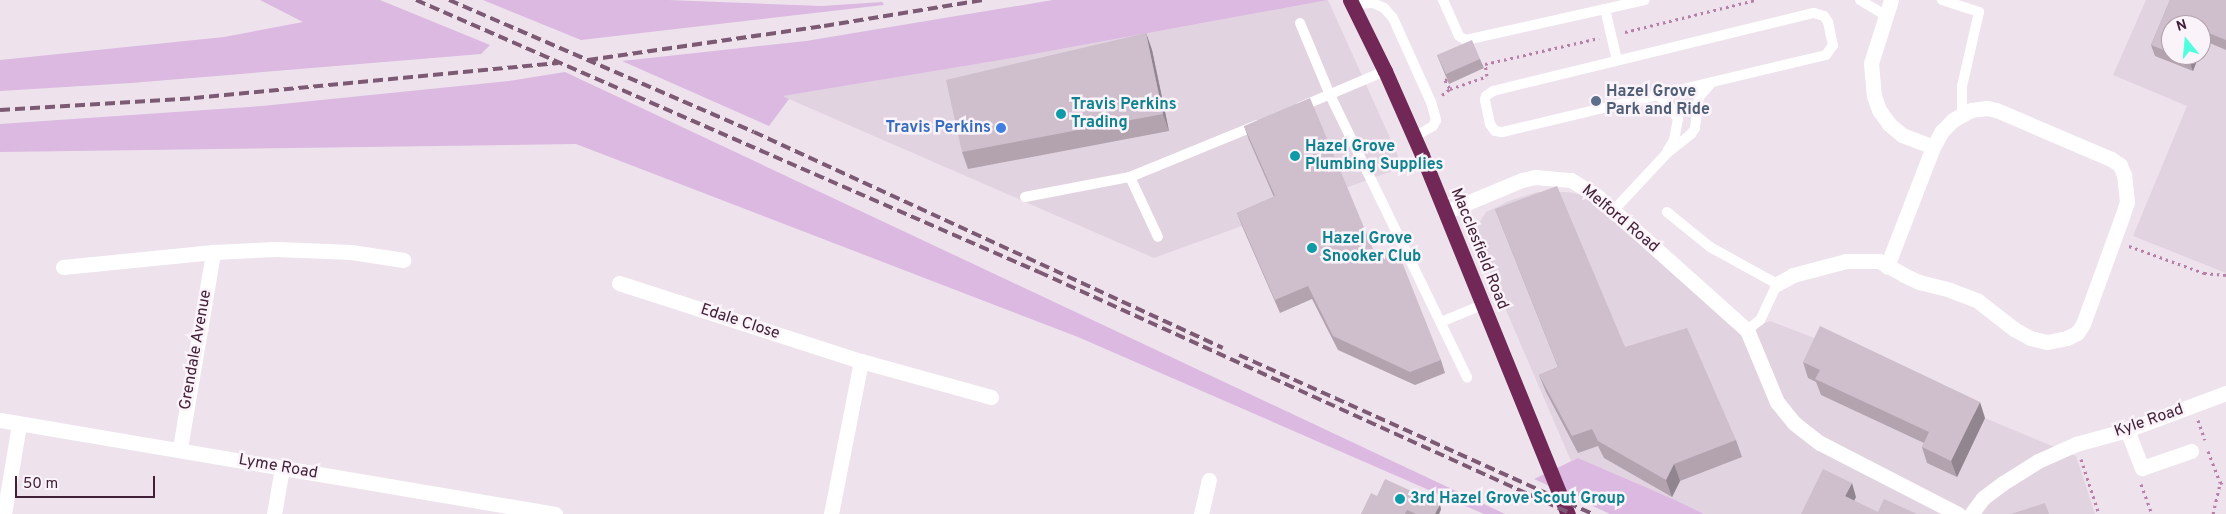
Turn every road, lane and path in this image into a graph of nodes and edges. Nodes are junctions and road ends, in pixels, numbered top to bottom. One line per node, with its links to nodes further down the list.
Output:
1 (1443, 0): 8 (lane)
2 (1645, 0): 8 (lane)
3 (1755, 0): 11 (path)
4 (1860, 0): 9 (lane)
5 (1891, 0): 9 (street)
6 (1942, 0): 21 (lane)
7 (1351, 2): 13 (highway, Macclesfield Road); 19 (lane)
8 (1605, 9): 11 (lane)
9 (1886, 15): 24 (street)
10 (1300, 23): 17 (lane)
11 (1611, 35): 12 (lane); 16 (path)
12 (1617, 60): 15 (lane); 18 (lane)
13 (1385, 70): 17 (lane); 23 (highway, Macclesfield Road)
14 (1447, 79): 16 (path)
15 (1712, 82): 18 (lane); 25 (lane)
16 (1450, 89): 19 (path)
17 (1330, 95): 20 (lane); 41 (lane)
18 (1657, 95): 25 (lane)
19 (1431, 102): 23 (lane)
20 (1294, 110)
21 (1962, 114): 24 (street); 32 (street)
22 (1266, 121): 26 (lane)
23 (1414, 137): 29 (highway, Macclesfield Road)
24 (1933, 146): 35 (street)
25 (1667, 153): 28 (lane)
26 (1130, 177): 27 (lane); 31 (lane)
27 (1025, 197)
28 (1613, 211): 29 (street, Melford Road); 42 (street, Melford Road)
29 (1445, 212): 40 (highway, Macclesfield Road)
30 (1667, 212): 39 (lane)
31 (1158, 236)
32 (2114, 241): 35 (street); 37 (path)
33 (213, 252): 34 (street); 36 (street); 53 (street, Grendale Avenue)
34 (403, 260)
35 (1887, 266): 39 (street)
36 (63, 267)
37 (2226, 275)
38 (619, 283): 45 (street, Edale Close)
39 (1777, 284): 42 (lane)
40 (1482, 305): 41 (lane); 64 (highway, Macclesfield Road)
41 (1441, 322): 46 (lane)
42 (1746, 330): 44 (street, Melford Road)
43 (1763, 339): 44 (street)
44 (1758, 354): 65 (street, Melford Road)
45 (861, 361): 48 (street, Edale Close); 62 (street)
46 (1466, 377)
47 (2226, 393): 51 (street, Kyle Road)
48 (991, 397)
49 (0, 420): 50 (street, Lyme Road)
50 (19, 424): 53 (street, Lyme Road); 59 (street)
51 (2127, 430): 52 (street, Kyle Road); 56 (street)
52 (2074, 445): 66 (street); 67 (path)
53 (180, 448): 55 (street, Lyme Road)
54 (2191, 451): 56 (street)
55 (282, 468): 60 (street); 61 (street, Lyme Road)
56 (2142, 468): 68 (path)
57 (1209, 480): 63 (street)
58 (2220, 484): 69 (path)
59 (4, 514)
60 (274, 514)
61 (554, 514)
62 (831, 514)
63 (1201, 514)
64 (1568, 514)
65 (1958, 514)
66 (1971, 514)
67 (2098, 514)
68 (2152, 514)
69 (2213, 514)

